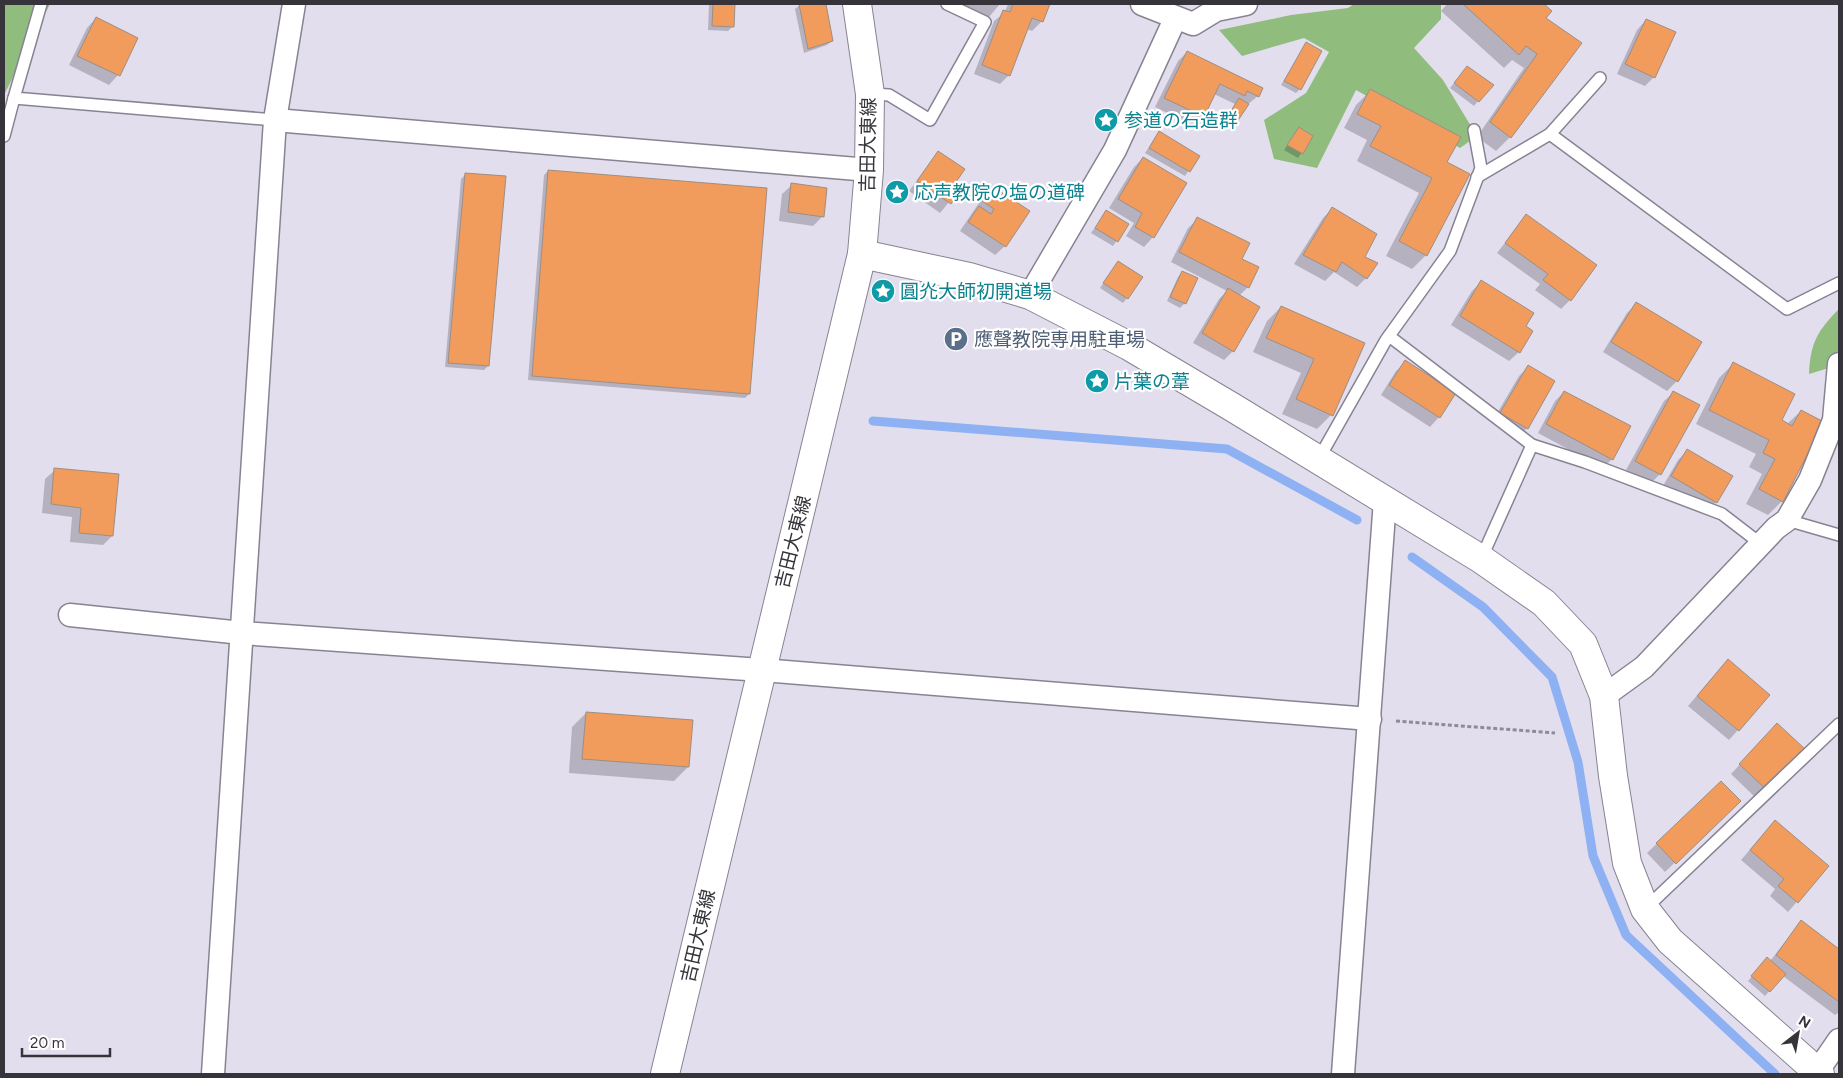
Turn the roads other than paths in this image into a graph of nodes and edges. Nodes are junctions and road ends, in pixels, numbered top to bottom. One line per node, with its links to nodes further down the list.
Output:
1 (41, 4): 10 (lane)
2 (294, 4): 11 (street)
3 (857, 4): 9 (street, 吉田大東線)
4 (947, 4): 9 (lane)
5 (1142, 4): 7 (street)
6 (1246, 4): 7 (street)
7 (1175, 19): 19 (street)
8 (1600, 78): 13 (lane)
9 (870, 94): 15 (street, 吉田大東線)
10 (14, 98): 11 (lane); 14 (lane)
11 (275, 120): 15 (street); 30 (street)
12 (1474, 130): 16 (lane)
13 (1550, 134): 16 (lane); 18 (lane)
14 (4, 136)
15 (869, 170): 17 (street, 吉田大東線)
16 (1477, 177): 20 (lane)
17 (862, 254): 19 (street); 31 (street, 吉田大東線)
18 (1839, 283)
19 (1030, 294): 23 (street)
20 (1389, 336): 22 (lane); 23 (lane)
21 (1839, 364): 25 (street)
22 (1532, 445): 27 (lane); 28 (lane)
23 (1318, 460): 24 (street)
24 (1385, 500): 28 (street); 33 (street)
25 (1787, 520): 26 (lane); 27 (street)
26 (1839, 535)
27 (1760, 544): 32 (street)
28 (1480, 560): 32 (street)
29 (70, 615): 30 (street)
30 (242, 633): 31 (street); 38 (street)
31 (761, 670): 33 (street); 39 (street, 吉田大東線)
32 (1604, 696): 35 (street)
33 (1370, 719): 40 (street)
34 (1839, 724): 35 (lane)
35 (1645, 909): 37 (street)
36 (1839, 1040): 37 (street)
37 (1819, 1073)
38 (213, 1074)
39 (666, 1074)
40 (1343, 1074)

